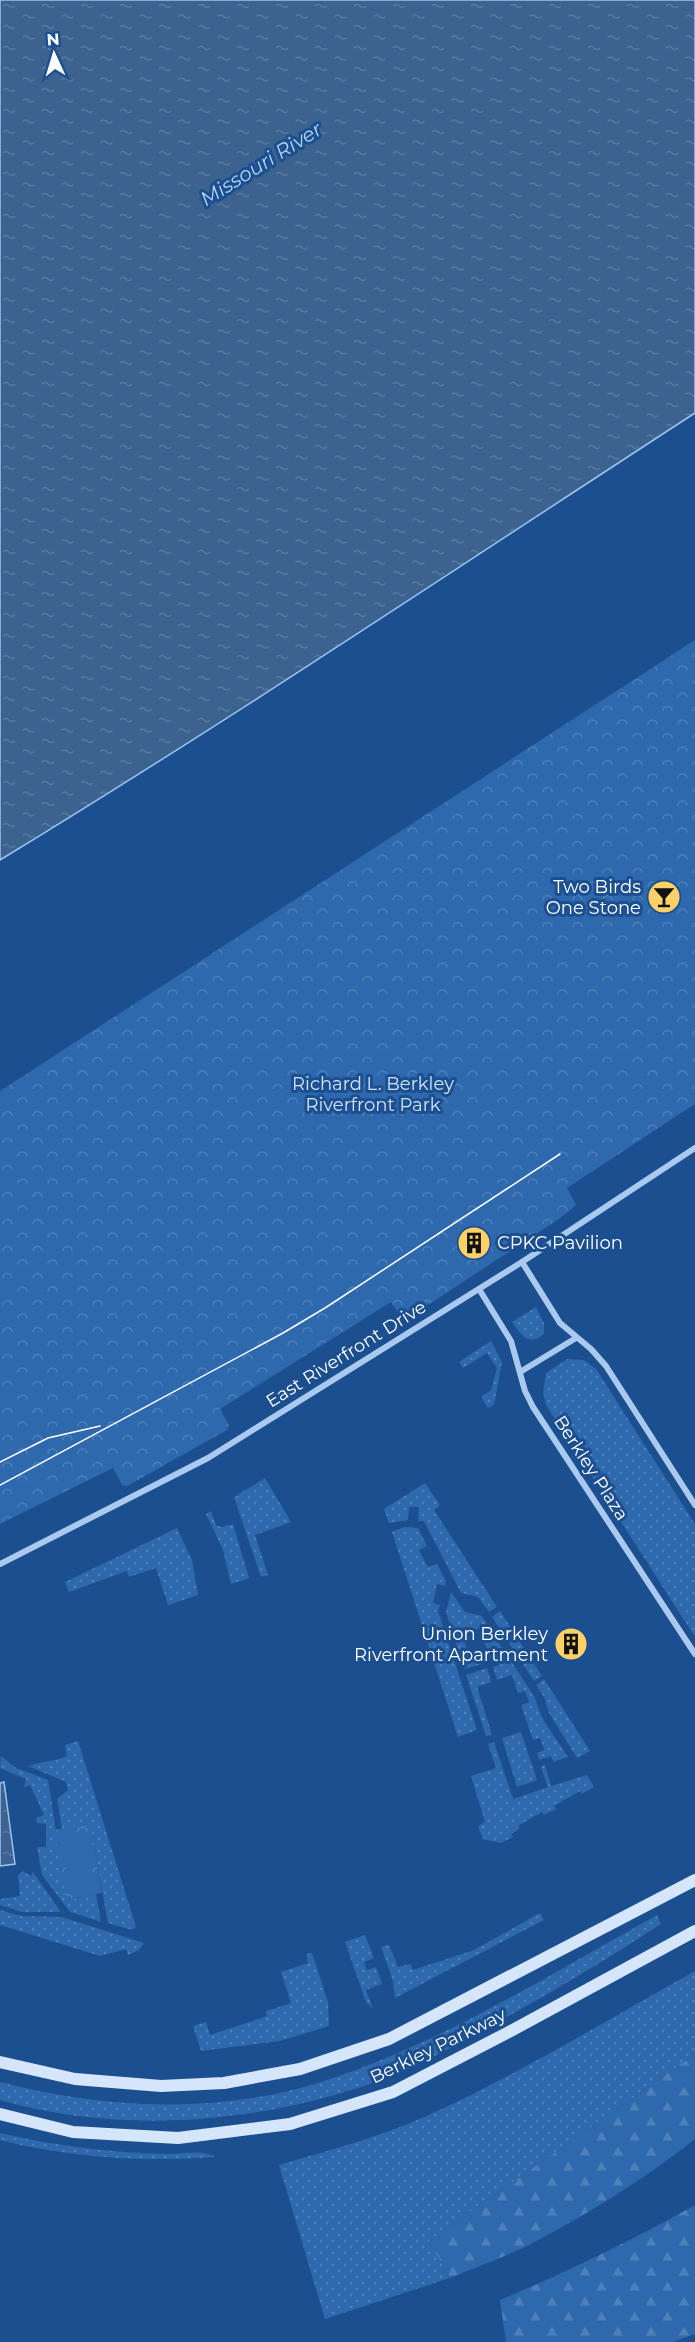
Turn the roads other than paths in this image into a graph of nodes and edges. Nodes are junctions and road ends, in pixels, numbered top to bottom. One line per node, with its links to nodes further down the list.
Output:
1 (695, 1148): 2 (street, East Riverfront Drive)
2 (522, 1262): 3 (street, East Riverfront Drive); 4 (street)
3 (479, 1289): 5 (street, Berkley Plaza); 7 (street, East Riverfront Drive)
4 (576, 1338): 5 (street); 6 (street)
5 (520, 1372): 8 (street, Berkley Plaza)
6 (695, 1505)
7 (0, 1564)
8 (695, 1654)
9 (695, 1880): 11 (main road, Berkley Parkway)
10 (695, 1931): 12 (main road, Berkley Parkway)
11 (0, 2062)
12 (0, 2114)

